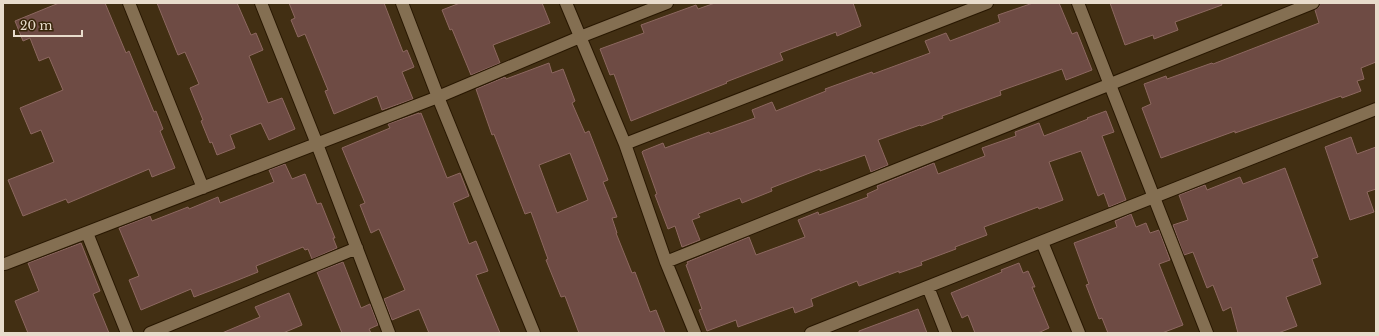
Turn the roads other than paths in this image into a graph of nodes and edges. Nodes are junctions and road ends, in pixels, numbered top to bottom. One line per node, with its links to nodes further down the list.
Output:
1 (129, 3): 15 (street)
2 (261, 3): 13 (street)
3 (402, 3): 11 (street)
4 (566, 3): 9 (street)
5 (667, 3): 9 (street)
6 (987, 3): 14 (street)
7 (1078, 3): 10 (street)
8 (1313, 3): 10 (street)
9 (580, 37): 11 (street); 14 (street)
10 (1110, 85): 16 (street); 20 (street)
11 (438, 97): 13 (street); 26 (street)
12 (1376, 109): 16 (street)
13 (317, 144): 15 (street); 19 (street)
14 (625, 144): 20 (street)
15 (203, 188): 17 (street)
16 (1153, 197): 18 (street); 31 (street)
17 (87, 233): 21 (street); 23 (street)
18 (1042, 242): 22 (street); 30 (street)
19 (357, 248): 24 (street); 25 (street)
20 (666, 262): 27 (street)
21 (5, 264)
22 (928, 287): 28 (street); 29 (street)
23 (126, 333)
24 (150, 333)
25 (389, 333)
26 (534, 333)
27 (695, 333)
28 (813, 333)
29 (946, 333)
30 (1079, 333)
31 (1207, 333)

